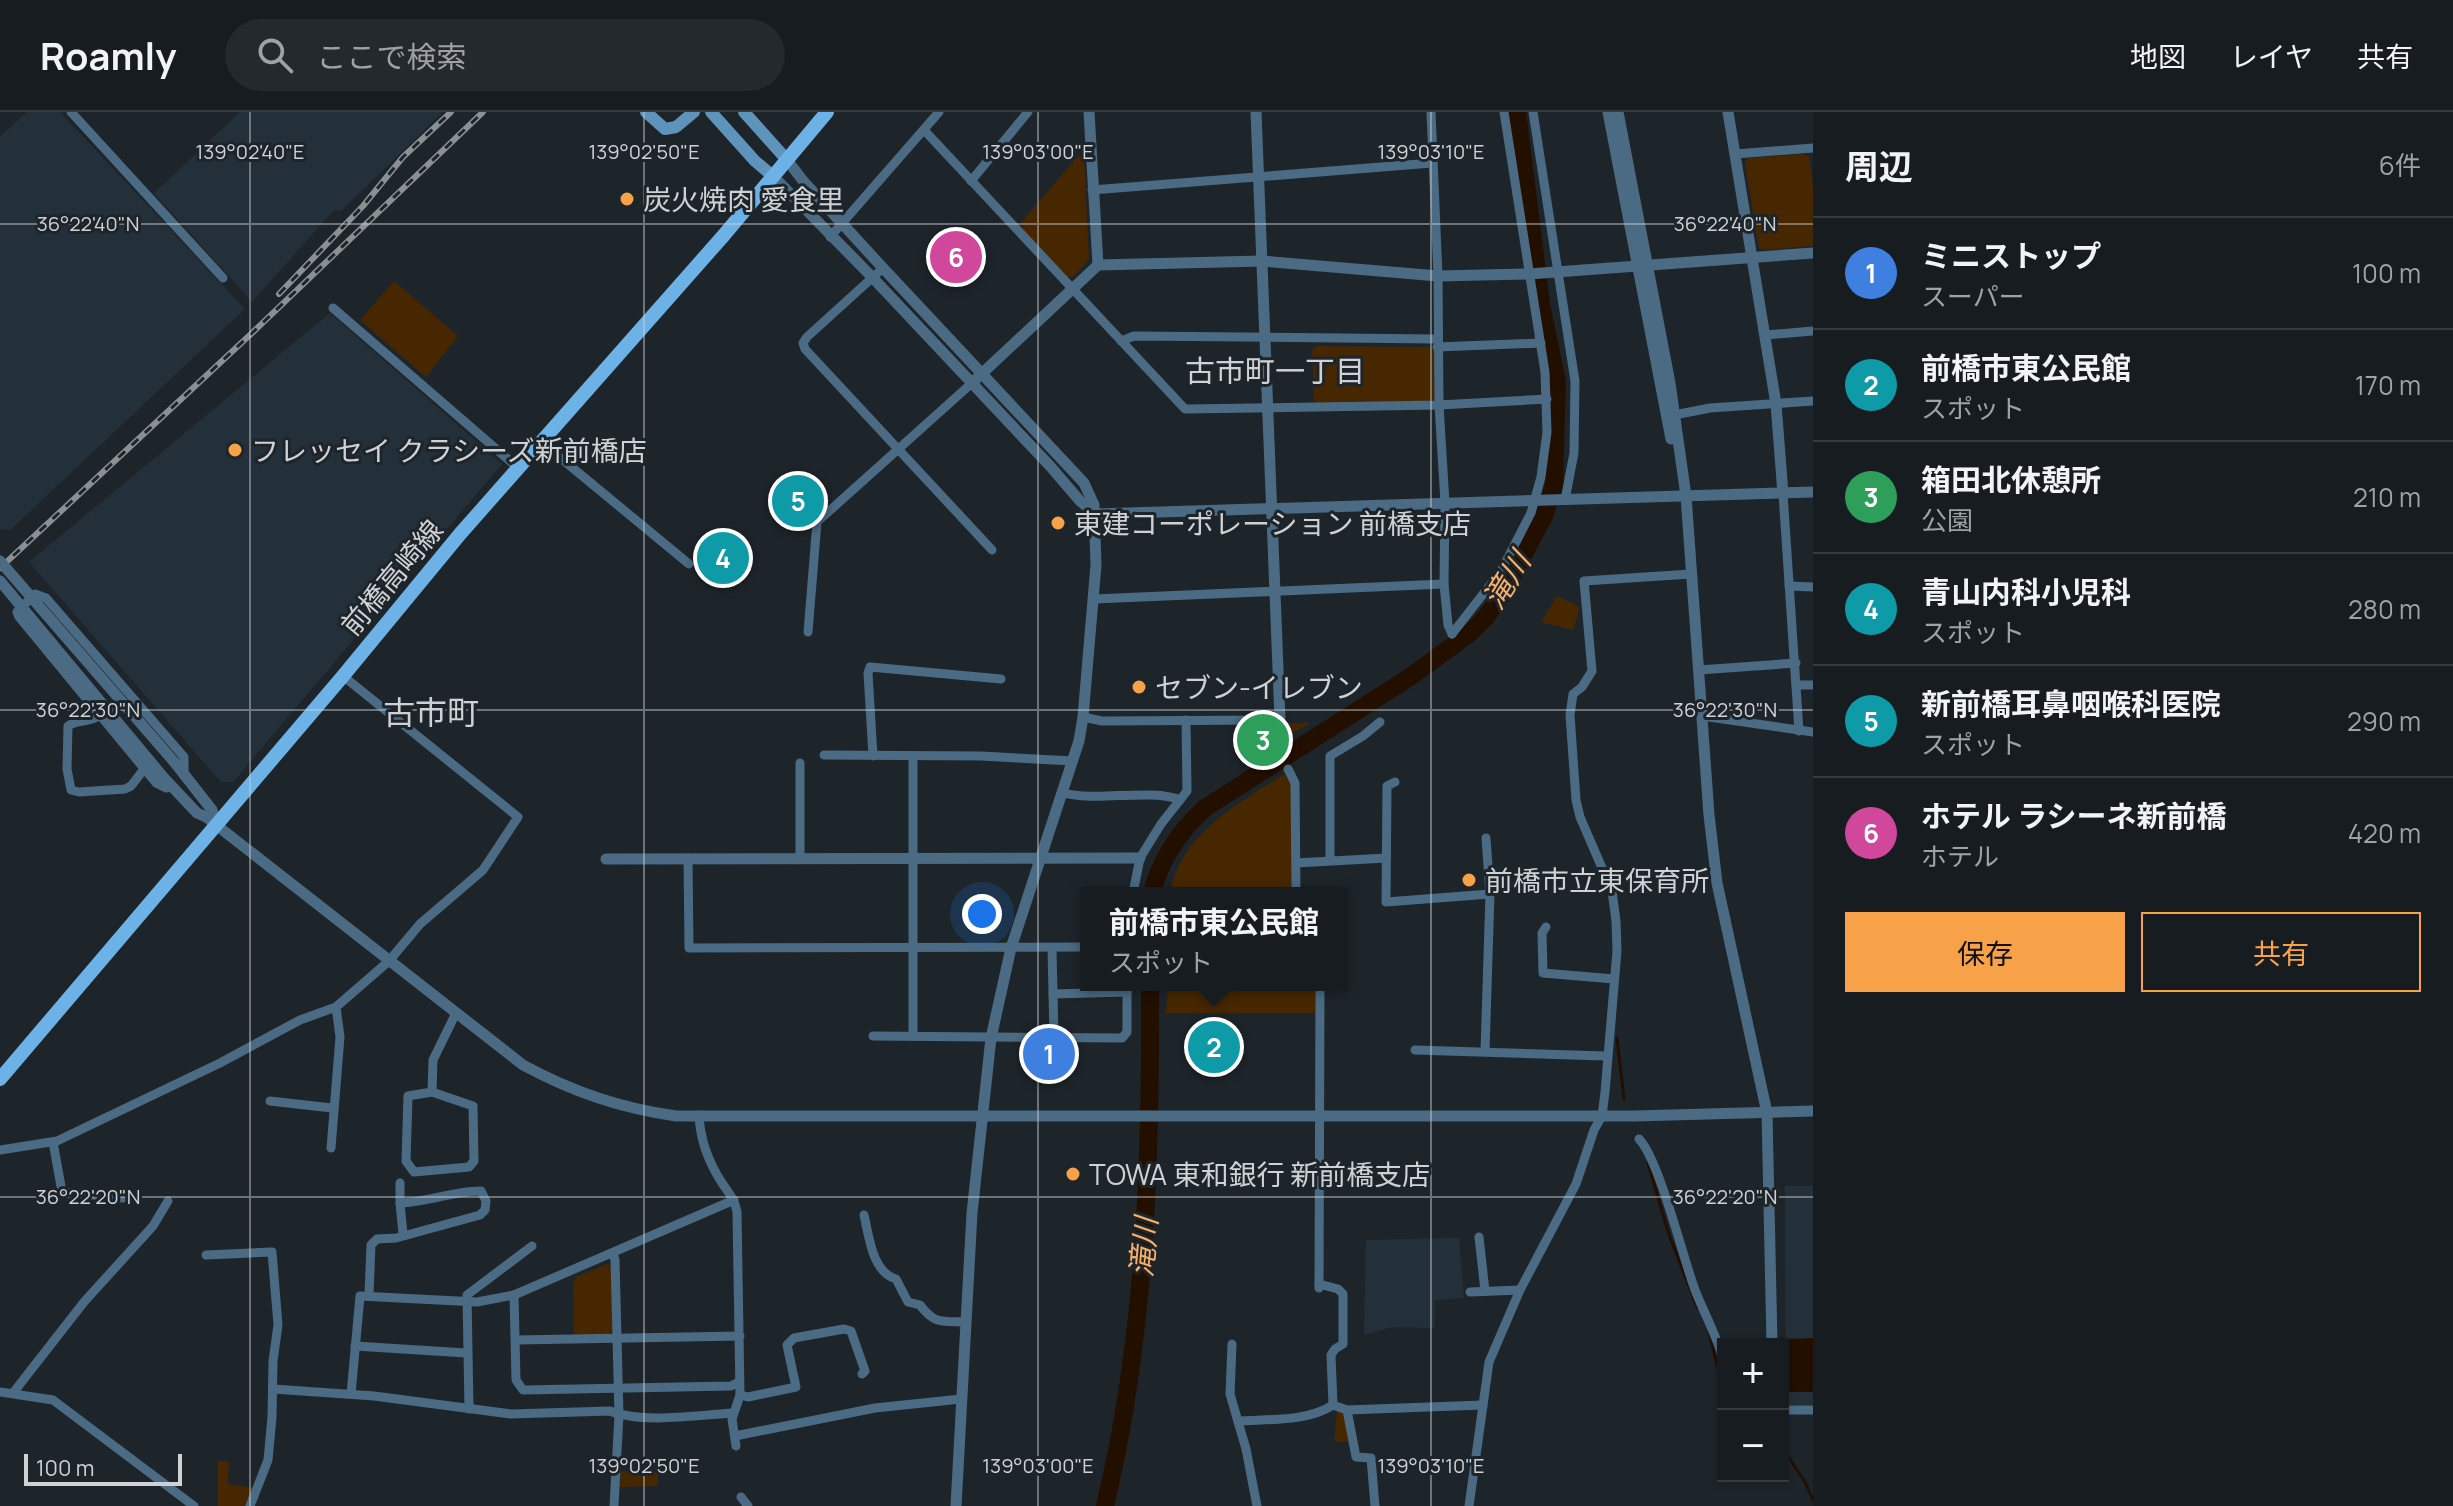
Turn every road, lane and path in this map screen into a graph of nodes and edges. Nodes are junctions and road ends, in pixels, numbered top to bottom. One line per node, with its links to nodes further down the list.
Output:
1 (71, 112): 39 (street)
2 (646, 112): 3 (main road)
3 (696, 112): 21 (main road)
4 (711, 112): 21 (main road)
5 (744, 112): 20 (main road)
6 (827, 112): 20 (main road, 前橋高崎線)
7 (939, 112): 17 (street)
8 (1028, 112): 25 (street)
9 (1089, 112): 26 (street)
10 (1256, 112): 23 (street)
11 (1431, 112): 22 (street)
12 (1504, 112): 36 (street)
13 (1533, 112): 35 (street)
14 (1608, 112): 33 (street)
15 (1618, 112): 33 (street)
16 (1728, 112): 19 (street)
17 (924, 130): 25 (street); 27 (street)
18 (1813, 148): 19 (street)
19 (1735, 154): 30 (street)
20 (787, 160): 24 (main road, 前橋高崎線); 27 (street)
21 (755, 161): 24 (main road)
22 (1432, 163): 23 (street); 37 (street)
23 (1258, 175): 26 (street); 31 (street)
24 (774, 177): 28 (street); 55 (main road, 前橋高崎線)
25 (971, 181): 40 (street)
26 (1092, 190): 32 (street)
27 (842, 223): 28 (street); 34 (street)
28 (830, 237): 38 (street)
29 (1813, 253): 30 (street)
30 (1752, 257): 33 (street); 43 (street)
31 (1262, 261): 32 (street); 37 (street); 44 (street)
32 (1098, 265): 40 (street)
33 (1643, 265): 35 (street); 54 (street)
34 (883, 268): 38 (street); 48 (street)
35 (1557, 273): 36 (street); 61 (street)
36 (1531, 274): 37 (street); 47 (street)
37 (1438, 276): 46 (street)
38 (872, 277): 48 (street); 56 (street)
39 (223, 278)
40 (1072, 289): 45 (street); 48 (street)
41 (333, 308): 57 (street)
42 (1813, 331): 43 (street)
43 (1765, 335): 51 (street)
44 (1264, 337): 45 (street); 46 (street); 53 (street)
45 (1121, 341): 53 (street)
46 (1437, 343): 47 (street); 52 (street)
47 (1541, 343): 49 (street)
48 (976, 378): 56 (street); 65 (street)
49 (1547, 399): 52 (street); 62 (street)
50 (1813, 401): 51 (street)
51 (1776, 404): 54 (street); 59 (street)
52 (1439, 405): 53 (street); 63 (street)
53 (1266, 408): 64 (street)
54 (1670, 416): 60 (street)
55 (540, 441): 57 (main road, 前橋高崎線); 68 (street)
56 (899, 450): 66 (street); 76 (street)
57 (517, 467): 79 (main road, 前橋高崎線)
58 (1813, 492): 59 (street)
59 (1783, 494): 60 (street); 72 (street)
60 (1686, 496): 61 (street); 69 (street)
61 (1563, 500): 62 (street)
62 (1538, 501): 63 (street); 71 (street)
63 (1445, 503): 64 (street); 71 (street)
64 (1272, 509): 65 (street); 74 (street)
65 (1096, 514): 75 (street)
66 (992, 550)
67 (0, 561): 98 (street, bridge)
68 (689, 564)
69 (1691, 574): 78 (street); 123 (street)
70 (0, 581): 100 (street, bridge)
71 (1444, 584): 74 (street)
72 (1789, 586): 73 (street); 77 (street)
73 (1813, 587)
74 (1273, 590): 75 (street); 87 (street)
75 (1094, 599): 85 (street)
76 (808, 632)
77 (1796, 663): 78 (street); 81 (street)
78 (1699, 670): 84 (street)
79 (343, 676): 103 (main road, 前橋高崎線); 122 (street)
80 (1001, 679): 92 (street)
81 (1798, 685): 82 (street); 89 (street)
82 (1813, 685)
83 (100, 715): 96 (street); 96 (street); 98 (street)
84 (1702, 716): 89 (street); 142 (street)
85 (1083, 717): 86 (street); 94 (street)
86 (1186, 720): 87 (street); 102 (street)
87 (1280, 720)
88 (1380, 722): 112 (street)
89 (1799, 731): 90 (street)
90 (1813, 732)
91 (824, 755): 92 (street)
92 (873, 756): 93 (street)
93 (913, 756): 94 (street); 107 (street)
94 (1073, 761): 101 (street)
95 (800, 763): 106 (street)
96 (144, 769): 100 (street)
97 (1288, 769): 113 (street)
98 (184, 776): 103 (street)
99 (1395, 782): 109 (street)
100 (169, 783): 103 (street)
101 (1063, 793): 102 (street); 111 (street)
102 (1180, 800): 108 (street)
103 (216, 825): 122 (street); 137 (main road, 前橋高崎線)
104 (1486, 838): 116 (street)
105 (688, 858): 106 (street); 110 (street); 119 (street)
106 (800, 858): 107 (street)
107 (913, 858): 111 (street); 119 (street)
108 (1140, 858): 111 (street); 114 (street)
109 (1386, 858): 112 (street); 116 (street)
110 (606, 859)
111 (1039, 859): 120 (street)
112 (1330, 860): 113 (street)
113 (1296, 863): 115 (street)
114 (1134, 887)
115 (1296, 887)
116 (1490, 894): 135 (street)
117 (1546, 927): 123 (street)
118 (1080, 947): 121 (street)
119 (913, 948): 120 (street); 131 (street)
120 (1011, 948): 121 (street); 132 (street)
121 (1052, 948): 127 (street)
122 (389, 961): 128 (street); 129 (street)
123 (1614, 979): 136 (street)
124 (1090, 991): 127 (street)
125 (1127, 991): 133 (street)
126 (1320, 991): 145 (street)
127 (1053, 994): 133 (street)
128 (336, 1007): 140 (street); 148 (street)
129 (456, 1013): 138 (street); 144 (street)
130 (873, 1036): 131 (street)
131 (913, 1036): 132 (street)
132 (991, 1038): 133 (street); 143 (street)
133 (1054, 1038)
134 (1415, 1050): 135 (street)
135 (1485, 1051): 136 (street)
136 (1606, 1056): 146 (street)
137 (0, 1079)
138 (432, 1092): 138 (street)
139 (270, 1101): 140 (street)
140 (332, 1108): 149 (street)
141 (1813, 1111): 142 (street)
142 (1767, 1113): 146 (street); 170 (street)
143 (981, 1114): 144 (street); 145 (street); 168 (street)
144 (699, 1115): 153 (street)
145 (1319, 1116): 146 (street); 186 (street)
146 (1602, 1116): 162 (street)
147 (1639, 1139): 174 (street)
148 (53, 1142): 150 (street); 152 (street)
149 (331, 1148)
150 (0, 1150)
151 (400, 1183): 155 (street)
152 (123, 1198)
153 (734, 1200): 160 (street); 169 (street)
154 (168, 1201): 182 (street)
155 (400, 1203): 157 (street); 157 (street)
156 (864, 1215): 168 (street)
157 (403, 1234): 165 (street)
158 (1479, 1237): 163 (street)
159 (532, 1246): 167 (street)
160 (613, 1253): 166 (street); 171 (street)
161 (206, 1255): 180 (street)
162 (1520, 1290): 163 (street); 187 (street)
163 (1485, 1291): 164 (street)
164 (1470, 1292)
165 (369, 1295): 167 (street); 175 (street)
166 (514, 1295): 167 (street); 172 (street)
167 (465, 1302): 176 (street)
168 (966, 1322): 185 (street)
169 (740, 1336): 171 (street); 178 (street)
170 (1772, 1338)
171 (617, 1339): 172 (street); 179 (street)
172 (516, 1340): 179 (street)
173 (1232, 1344): 194 (street)
174 (1717, 1344)
175 (355, 1346): 176 (street); 183 (street)
176 (466, 1353): 188 (street)
177 (862, 1374): 184 (street)
178 (737, 1383): 179 (street); 184 (street)
179 (618, 1388): 193 (street)
180 (273, 1389): 183 (street); 197 (street)
181 (0, 1392): 182 (street)
182 (13, 1393): 196 (street)
183 (351, 1394): 188 (street)
184 (740, 1395): 192 (street)
185 (961, 1399): 192 (street); 200 (street)
186 (1333, 1405): 189 (street); 194 (street)
187 (1483, 1405): 189 (street); 203 (street)
188 (469, 1409): 193 (street)
189 (1347, 1410): 202 (street)
190 (1789, 1410): 191 (street)
191 (1813, 1410)
192 (733, 1413): 193 (street)
193 (619, 1415): 198 (street)
194 (1238, 1421): 201 (street)
195 (741, 1497): 199 (street)
196 (194, 1506)
197 (250, 1506)
198 (614, 1506)
199 (748, 1506)
200 (956, 1506)
201 (1257, 1506)
202 (1375, 1506)
203 (1469, 1506)

